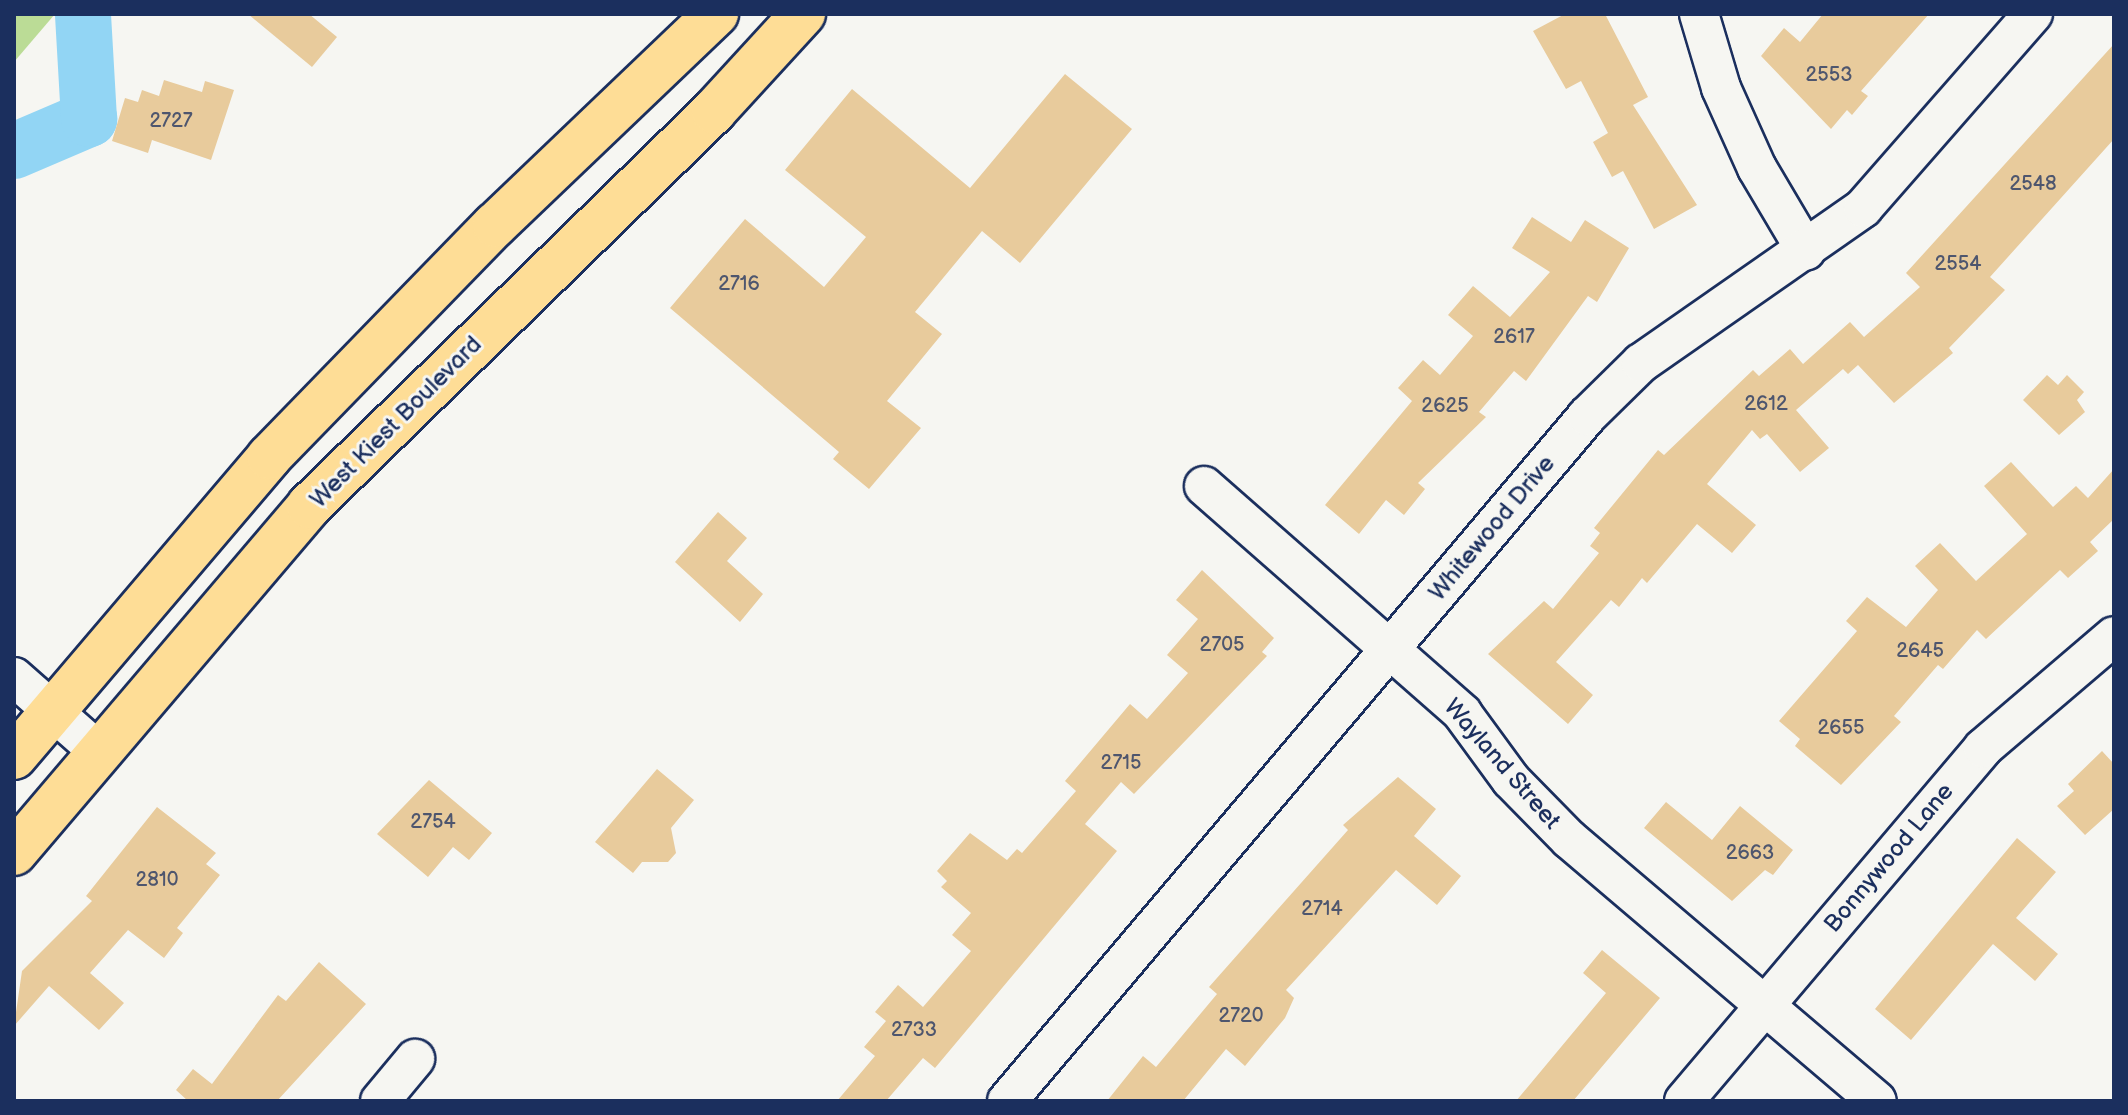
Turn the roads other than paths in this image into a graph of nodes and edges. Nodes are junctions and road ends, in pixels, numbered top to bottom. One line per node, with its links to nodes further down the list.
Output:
1 (716, 14): 5 (main road)
2 (803, 14): 7 (main road, West Kiest Boulevard)
3 (1699, 14): 6 (street)
4 (2033, 14): 6 (street, Whitewood Drive)
5 (495, 225): 7 (main road); 12 (main road)
6 (1806, 251): 10 (street, Whitewood Drive)
7 (543, 278): 13 (main road, West Kiest Boulevard)
8 (1204, 486): 10 (street, Wayland Street)
9 (2114, 636): 16 (street, Bonnywood Lane)
10 (1391, 646): 16 (street, Wayland Street); 19 (street, Whitewood Drive)
11 (14, 677): 12 (street)
12 (53, 711): 13 (street); 14 (main road)
13 (98, 751): 15 (main road, West Kiest Boulevard)
14 (14, 757)
15 (14, 853)
16 (1765, 1005): 20 (street, Bonnywood Lane); 21 (street, Wayland Street)
17 (415, 1059): 18 (street)
18 (380, 1101)
19 (1007, 1101)
20 (1684, 1101)
21 (1877, 1101)

